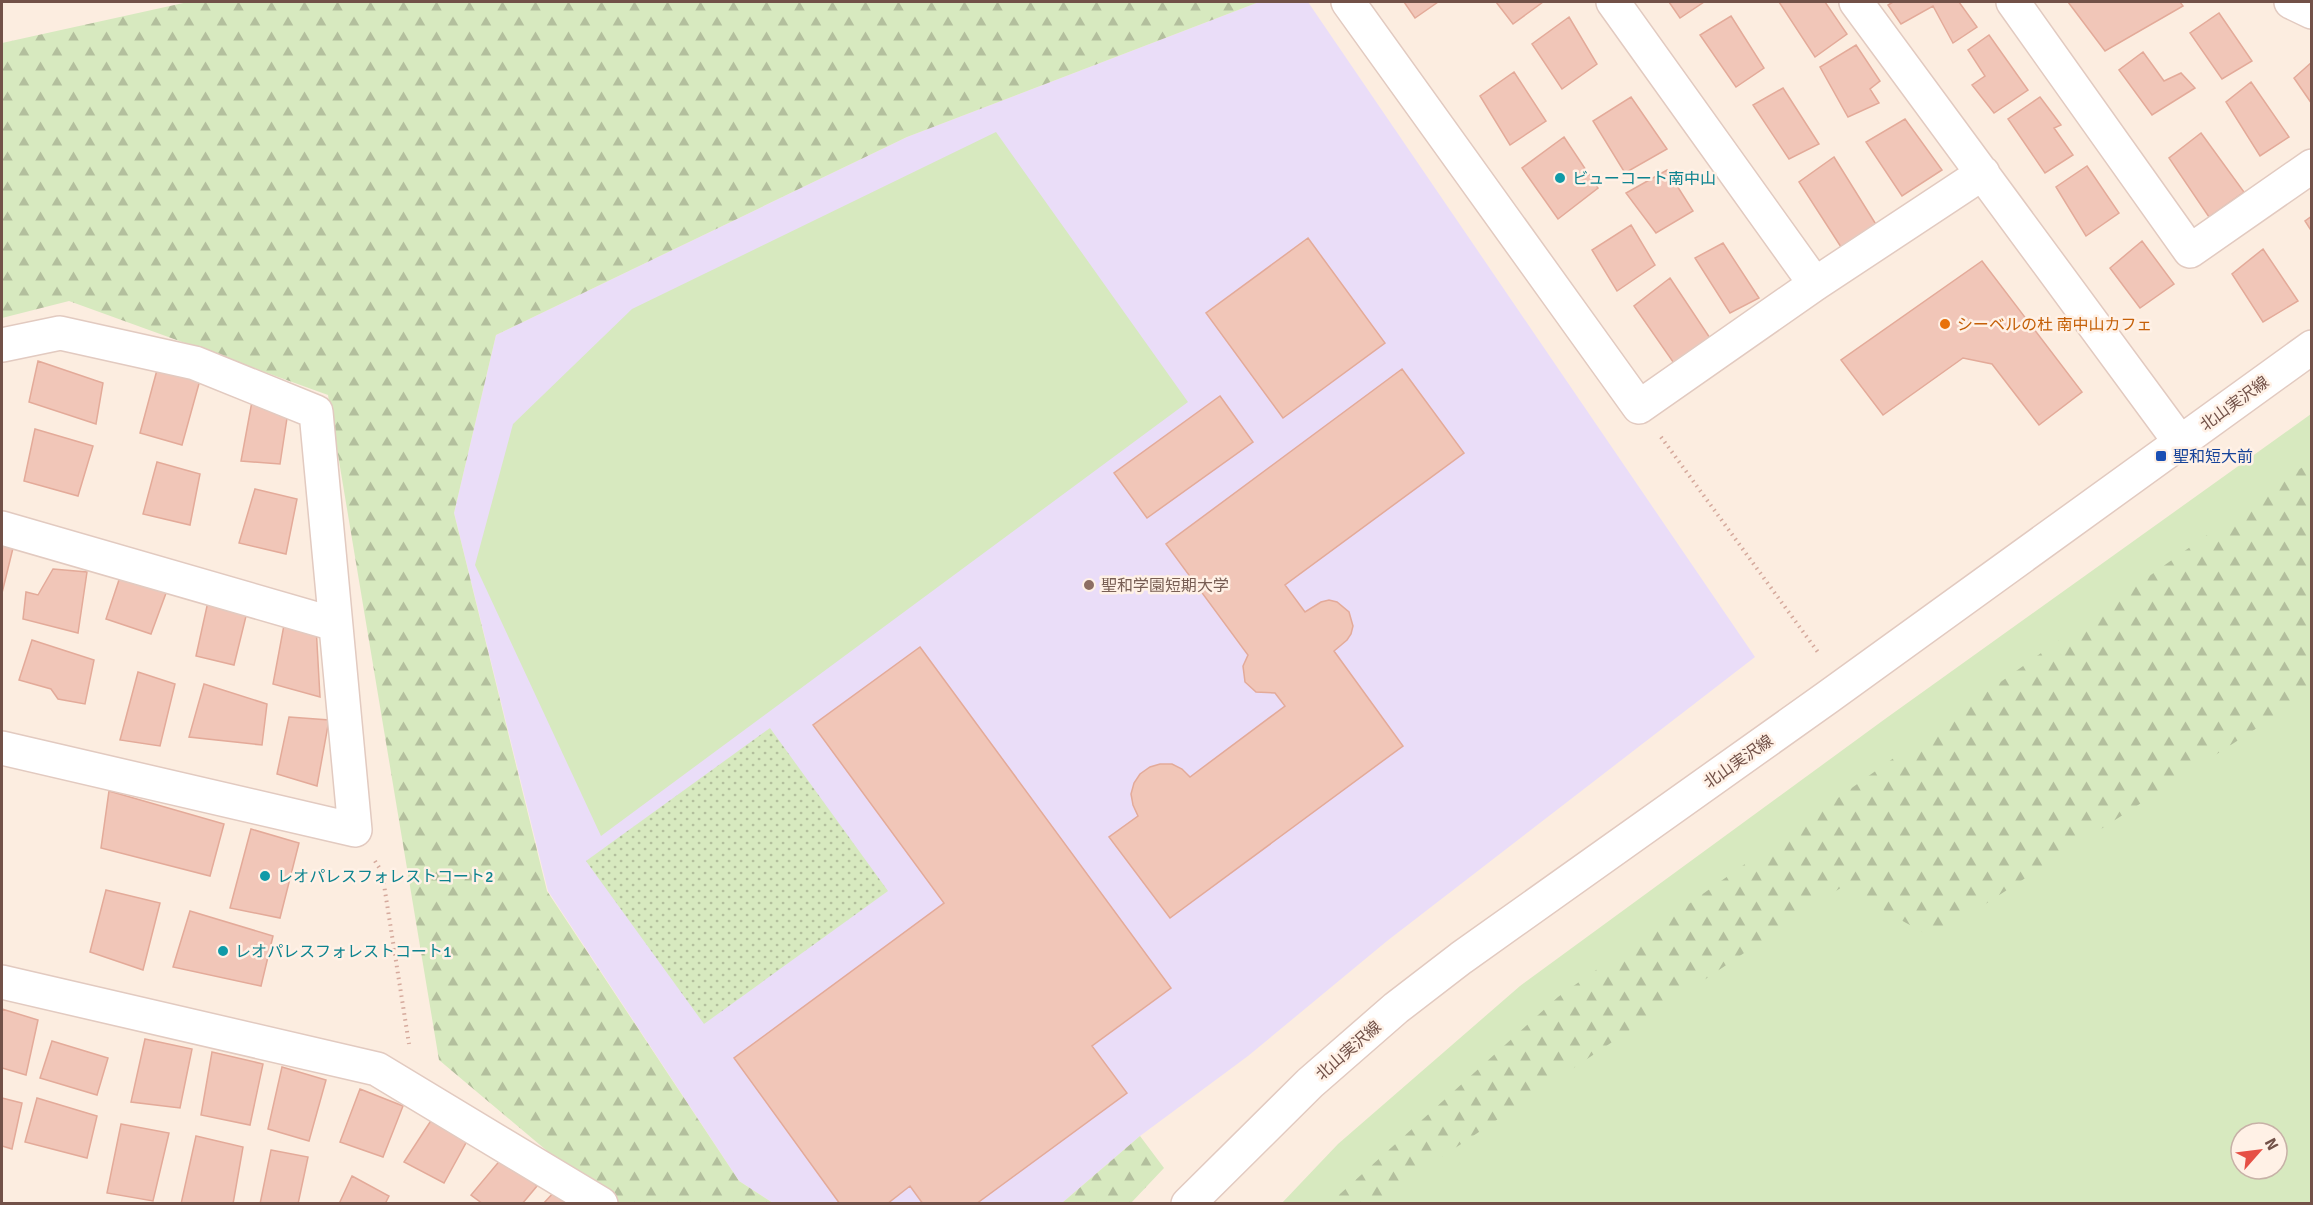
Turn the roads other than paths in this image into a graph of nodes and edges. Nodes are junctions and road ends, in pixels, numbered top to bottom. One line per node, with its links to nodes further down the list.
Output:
1 (1348, 2): 9 (street)
2 (1613, 2): 9 (street)
3 (1856, 2): 8 (street)
4 (2013, 2): 7 (street)
5 (2291, 2): 6 (street)
6 (2312, 12)
7 (2312, 166)
8 (1983, 173): 9 (street); 12 (street)
9 (1815, 284)
10 (2, 345): 14 (street)
11 (2312, 347): 12 (street, 北山実沢線)
12 (2180, 442): 18 (street, 北山実沢線)
13 (2, 528): 14 (street)
14 (334, 624): 15 (street)
15 (2, 747)
16 (2, 982): 17 (street)
17 (601, 1203)
18 (1188, 1203)

